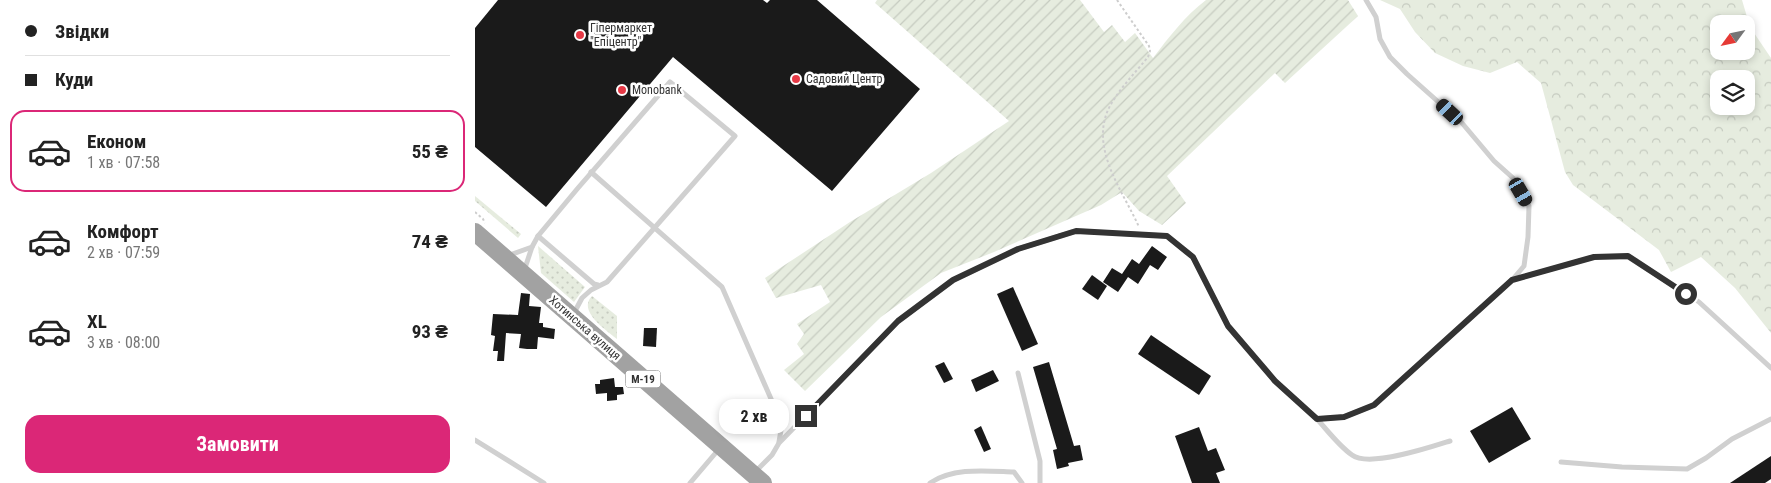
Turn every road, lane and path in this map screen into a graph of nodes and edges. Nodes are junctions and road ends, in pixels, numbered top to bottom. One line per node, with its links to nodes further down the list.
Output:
1 (1117, 0): 6 (path)
2 (1366, 0): 11 (lane)
3 (591, 172): 4 (lane); 4 (lane); 7 (lane)
4 (655, 229): 12 (lane); 20 (lane)
5 (475, 232): 9 (highway, Хотинська вулиця / М-19)
6 (1143, 234): 16 (lane); 20 (lane)
7 (538, 236): 8 (lane); 12 (lane)
8 (532, 247): 9 (lane); 10 (lane)
9 (503, 256): 10 (highway, Хотинська вулиця / М-19)
10 (523, 274): 13 (highway, Хотинська вулиця / М-19)
11 (1512, 280): 14 (lane); 16 (lane)
12 (598, 285): 13 (lane)
13 (572, 317): 21 (highway, Хотинська вулиця / М-19)
14 (1771, 368)
15 (1019, 373): 28 (lane)
16 (1317, 419): 19 (lane)
17 (1771, 419): 22 (lane)
18 (475, 440): 24 (lane)
19 (1450, 440)
20 (779, 443): 23 (lane)
21 (721, 446): 23 (highway, Хотинська вулиця / М-19); 25 (lane)
22 (1561, 462)
23 (758, 479)
24 (544, 483)
25 (690, 483)
26 (930, 483): 27 (lane)
27 (1023, 483)
28 (1041, 483)

